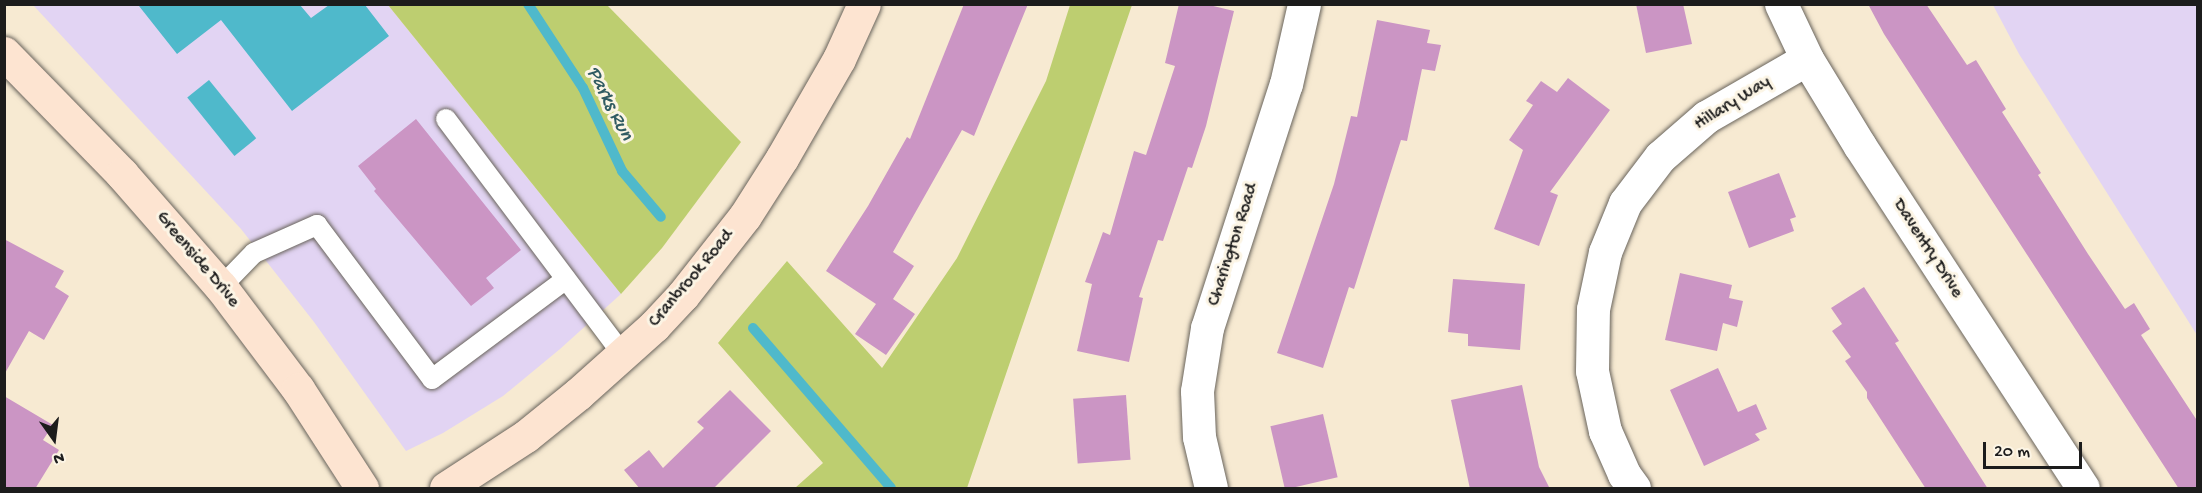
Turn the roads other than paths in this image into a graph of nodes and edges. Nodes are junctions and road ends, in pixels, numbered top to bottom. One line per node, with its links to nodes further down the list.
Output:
1 (864, 4): 9 (street, Cranbrook Road)
2 (1304, 4): 12 (street, Charington Road)
3 (1781, 4): 5 (street, Daventry Drive)
4 (4, 53): 8 (street, Greenside Drive)
5 (1808, 59): 13 (street, Hillary Way); 14 (street, Daventry Drive)
6 (446, 119): 7 (lane)
7 (566, 279): 8 (lane); 9 (lane)
8 (221, 287): 10 (street, Greenside Drive)
9 (623, 355): 11 (street, Cranbrook Road)
10 (362, 489)
11 (446, 489)
12 (1211, 489)
13 (1634, 489)
14 (2083, 489)

